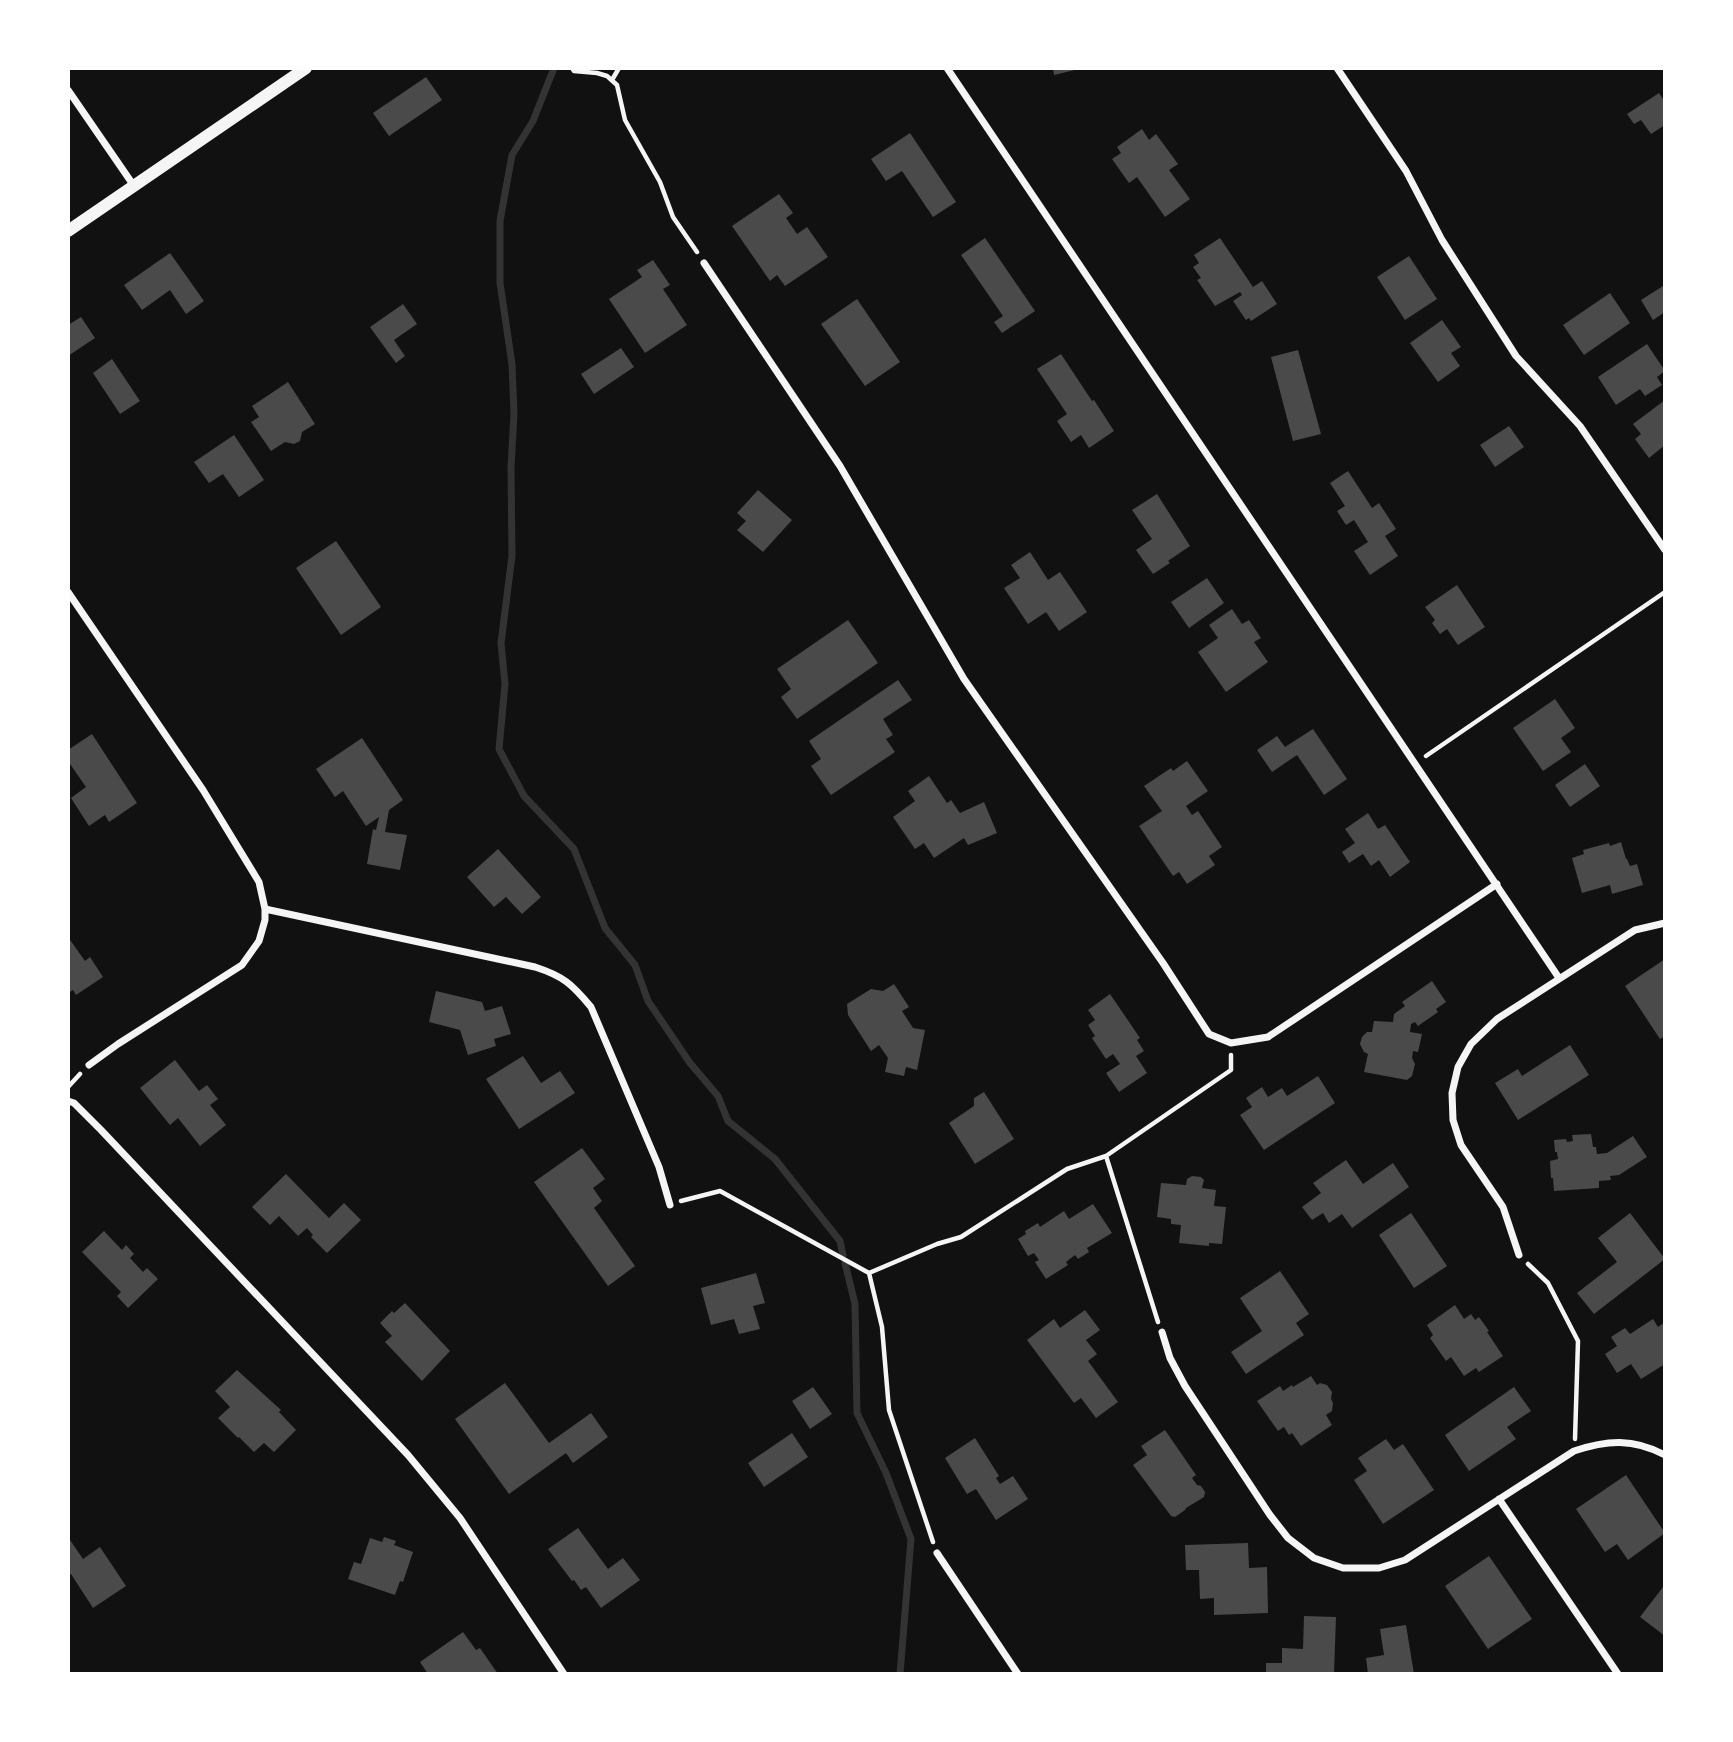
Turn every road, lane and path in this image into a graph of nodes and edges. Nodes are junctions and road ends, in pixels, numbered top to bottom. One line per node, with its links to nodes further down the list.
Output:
1 (306, 68): 8 (street)
2 (572, 68): 6 (path)
3 (619, 68): 6 (path)
4 (947, 68): 14 (street)
5 (1337, 68): 11 (street)
6 (612, 80): 10 (path)
7 (68, 90): 8 (street)
8 (134, 186): 9 (street)
9 (68, 231)
10 (704, 263): 19 (street)
11 (1665, 550)
12 (1665, 592): 14 (path)
13 (68, 593): 16 (street)
14 (1416, 763): 15 (street)
15 (1497, 884): 18 (street); 19 (street)
16 (265, 909): 20 (street); 23 (street)
17 (1665, 923): 18 (street)
18 (1559, 978): 24 (street)
19 (1231, 1043): 22 (path)
20 (89, 1065)
21 (68, 1101): 31 (street)
22 (1106, 1156): 25 (path); 26 (path)
23 (670, 1205): 25 (path)
24 (1519, 1255): 27 (path)
25 (869, 1273): 30 (path)
26 (1162, 1332): 29 (street)
27 (1574, 1451): 28 (street); 29 (street)
28 (1665, 1455)
29 (1499, 1499): 33 (street)
30 (937, 1553): 32 (street)
31 (565, 1674)
32 (1018, 1674)
33 (1618, 1674)

